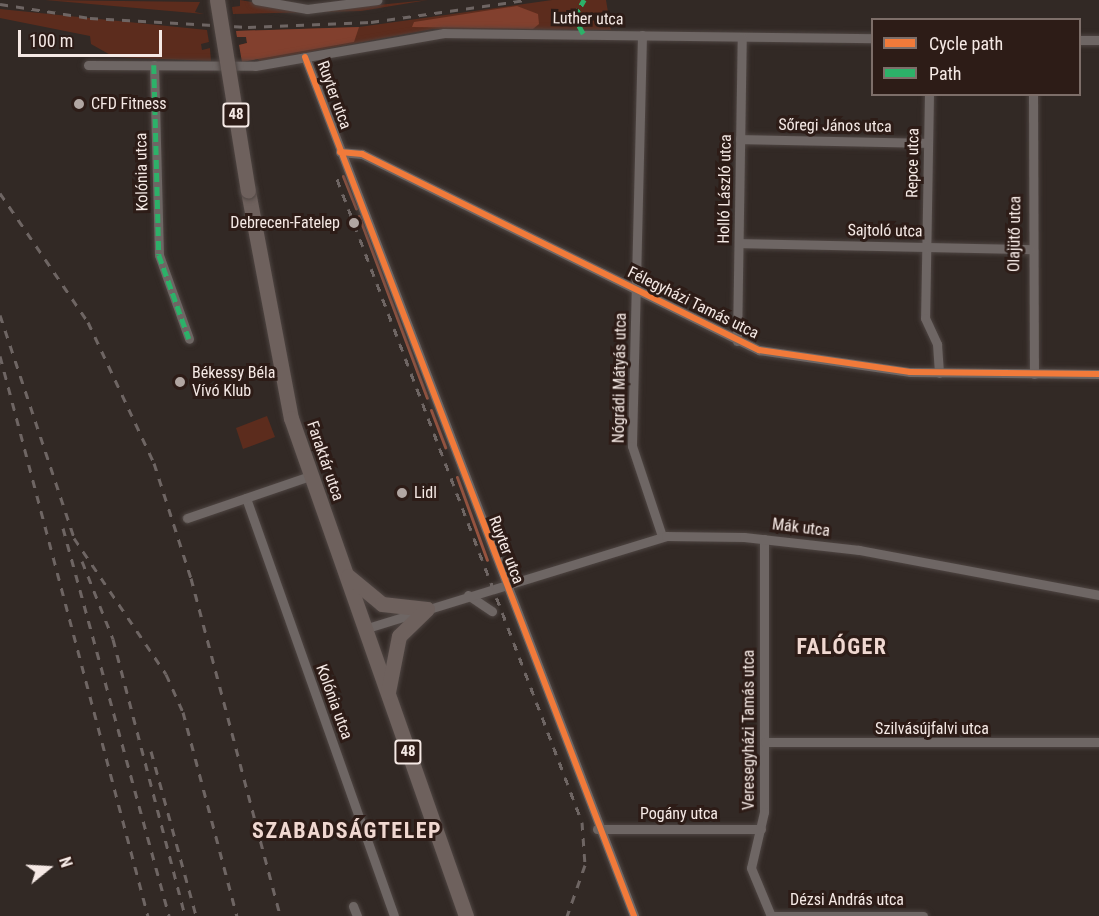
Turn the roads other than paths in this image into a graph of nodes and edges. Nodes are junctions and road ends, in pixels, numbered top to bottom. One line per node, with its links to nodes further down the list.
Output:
1 (217, 0): 26 (main road, Faraktár utca / 48, bridge)
2 (256, 0): 3 (street)
3 (377, 0)
4 (642, 35): 5 (street, Luther utca); 9 (street, Luther utca); 20 (street, Nógrádi Mátyás utca)
5 (742, 37): 6 (street, Luther utca); 14 (street, Holló László utca)
6 (871, 38)
7 (1081, 40): 8 (street)
8 (1099, 40)
9 (305, 57): 11 (street, Luther utca); 16 (street, Ruyter utca)
10 (88, 65): 11 (street)
11 (154, 65): 21 (street, Kolónia utca)
12 (929, 96): 15 (street, Repce utca)
13 (1033, 96): 19 (street, Olajütő utca)
14 (740, 139): 15 (street, Sőregi János utca); 17 (street, Holló László utca)
15 (928, 143): 18 (street, Repce utca)
16 (340, 152): 20 (street, Félegyházi Tamás utca); 32 (street, Ruyter utca)
17 (739, 243): 18 (street, Sajtoló utca); 22 (street, Holló László utca)
18 (927, 246): 19 (street, Sajtoló utca); 23 (street, Repce utca)
19 (1030, 249): 24 (street, Olajütő utca)
20 (635, 292): 22 (street, Félegyházi Tamás utca); 29 (street, Nógrádi Mátyás utca)
21 (189, 339)
22 (737, 341): 23 (street, Félegyházi Tamás utca)
23 (939, 373): 24 (street, Félegyházi Tamás utca)
24 (1034, 374): 25 (street, Félegyházi Tamás utca)
25 (1099, 374)
26 (310, 477): 27 (street); 31 (main road, Faraktár utca / 48)
27 (246, 498): 28 (street); 45 (street, Kolónia utca)
28 (187, 518)
29 (662, 536): 30 (street, Mák utca); 32 (street, Mák utca)
30 (764, 539): 34 (street, Mák utca); 39 (street, Veresegyházi Tamás utca)
31 (344, 570): 35 (main road); 37 (main road, Faraktár utca / 48)
32 (503, 583): 33 (street, Mák utca); 41 (street, Ruyter utca)
33 (468, 595): 35 (street, Mák utca); 36 (street)
34 (1099, 595)
35 (427, 609): 37 (street, Mák utca); 38 (main road)
36 (492, 611)
37 (364, 629): 38 (main road, Faraktár utca / 48)
38 (388, 696): 46 (main road, Faraktár utca / 48)
39 (765, 742): 40 (street, Szilvásújfalvi utca); 42 (street, Veresegyházi Tamás utca)
40 (1099, 742)
41 (597, 829): 42 (street, Pogány utca); 47 (street, Ruyter utca)
42 (761, 829): 48 (street, Veresegyházi Tamás utca)
43 (353, 906): 44 (street)
44 (357, 916)
45 (394, 916)
46 (466, 916)
47 (634, 916)
48 (771, 916): 49 (street, Dézsi András utca)
49 (923, 916)

